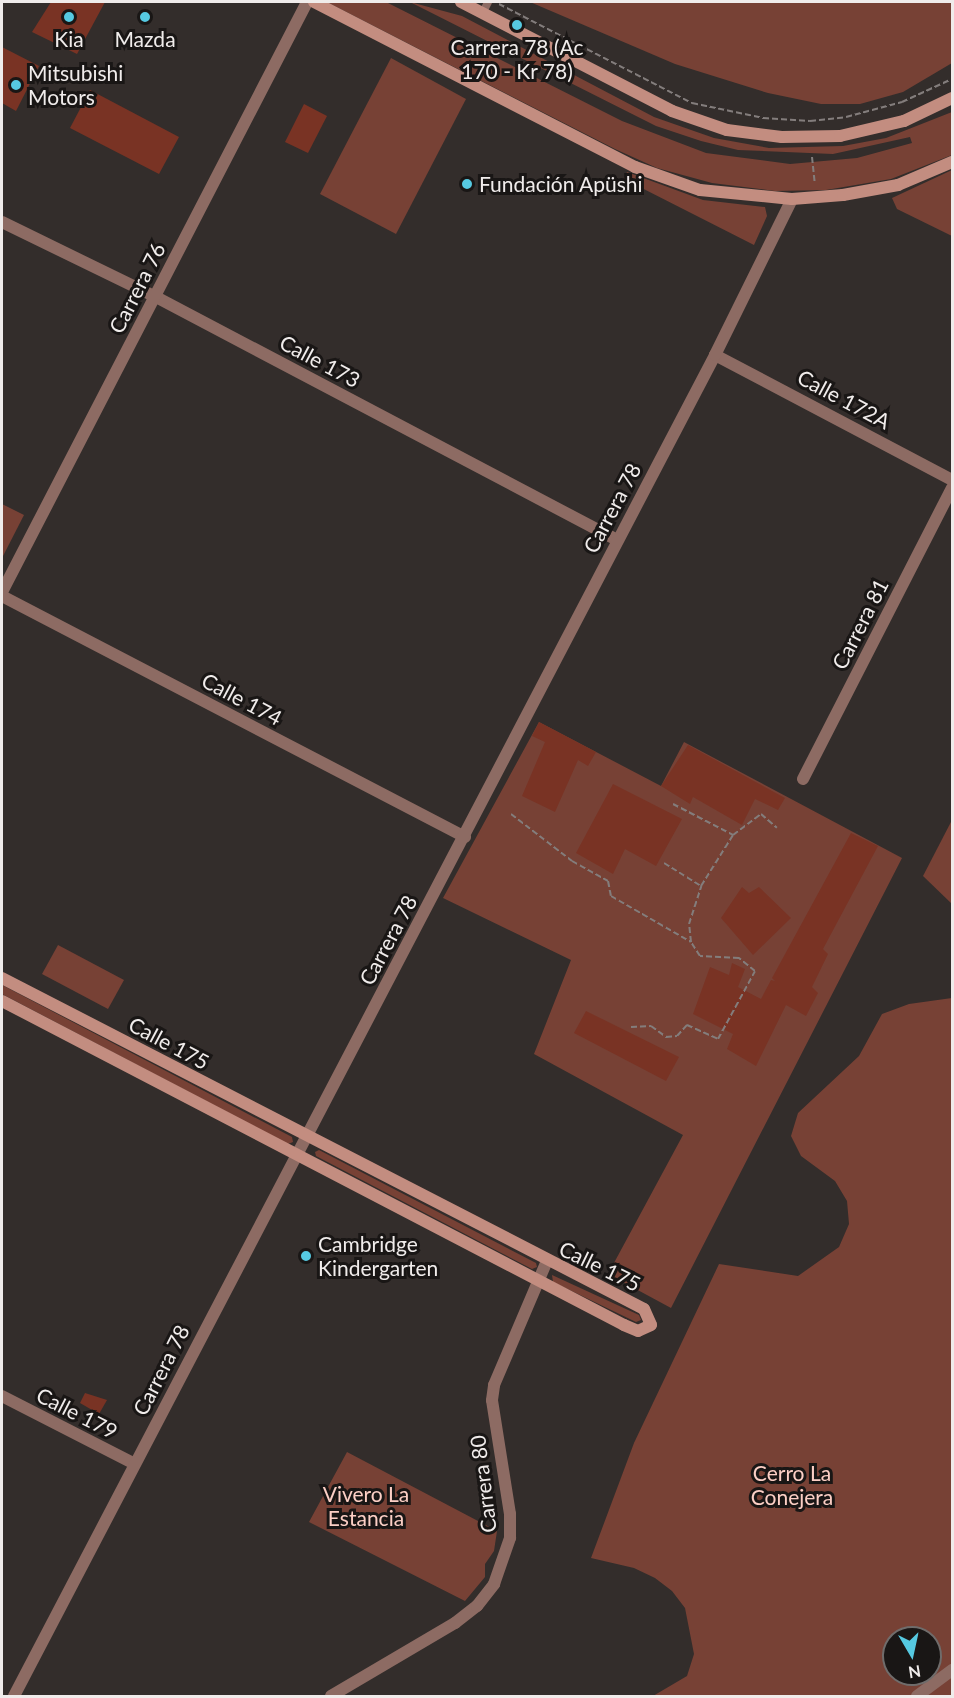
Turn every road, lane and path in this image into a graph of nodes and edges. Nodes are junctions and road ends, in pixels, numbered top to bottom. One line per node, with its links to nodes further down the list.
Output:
1 (307, 2): 13 (street, Carrera 76)
2 (314, 2): 11 (street)
3 (461, 2): 5 (street)
4 (495, 2): 6 (path)
5 (485, 7): 7 (street)
6 (952, 79)
7 (952, 98)
8 (812, 157): 10 (path)
9 (952, 162): 10 (street)
10 (816, 198): 11 (street)
11 (792, 199): 14 (street, Carrera 78)
12 (2, 222): 13 (street, Calle 173)
13 (156, 297): 17 (street, Calle 173); 18 (street, Carrera 76)
14 (715, 355): 15 (street, Calle 172A); 17 (street, Carrera 78)
15 (952, 480)
16 (952, 488): 19 (street, Carrera 81)
17 (617, 540): 24 (street, Carrera 78)
18 (2, 594): 24 (street, Calle 174)
19 (804, 779)
20 (673, 804): 23 (path)
21 (511, 814): 27 (path)
22 (777, 828): 23 (path)
23 (733, 835): 26 (path)
24 (465, 837): 31 (street, Carrera 78)
25 (664, 863): 26 (path)
26 (701, 886): 27 (path)
27 (691, 942): 30 (path)
28 (2, 978): 31 (street, Calle 175)
29 (2, 1001): 32 (street, Calle 175)
30 (631, 1027)
31 (306, 1137): 32 (street, Carrera 78); 33 (street, Calle 175)
32 (296, 1156): 34 (street, Calle 175); 36 (street, Carrera 78)
33 (547, 1262): 34 (street, Carrera 80); 34 (street, Calle 175)
34 (538, 1282): 39 (street, Carrera 80)
35 (2, 1396): 36 (street, Calle 179)
36 (135, 1464): 38 (street, Carrera 78)
37 (952, 1670): 40 (street)
38 (14, 1696)
39 (331, 1696)
40 (916, 1696)

